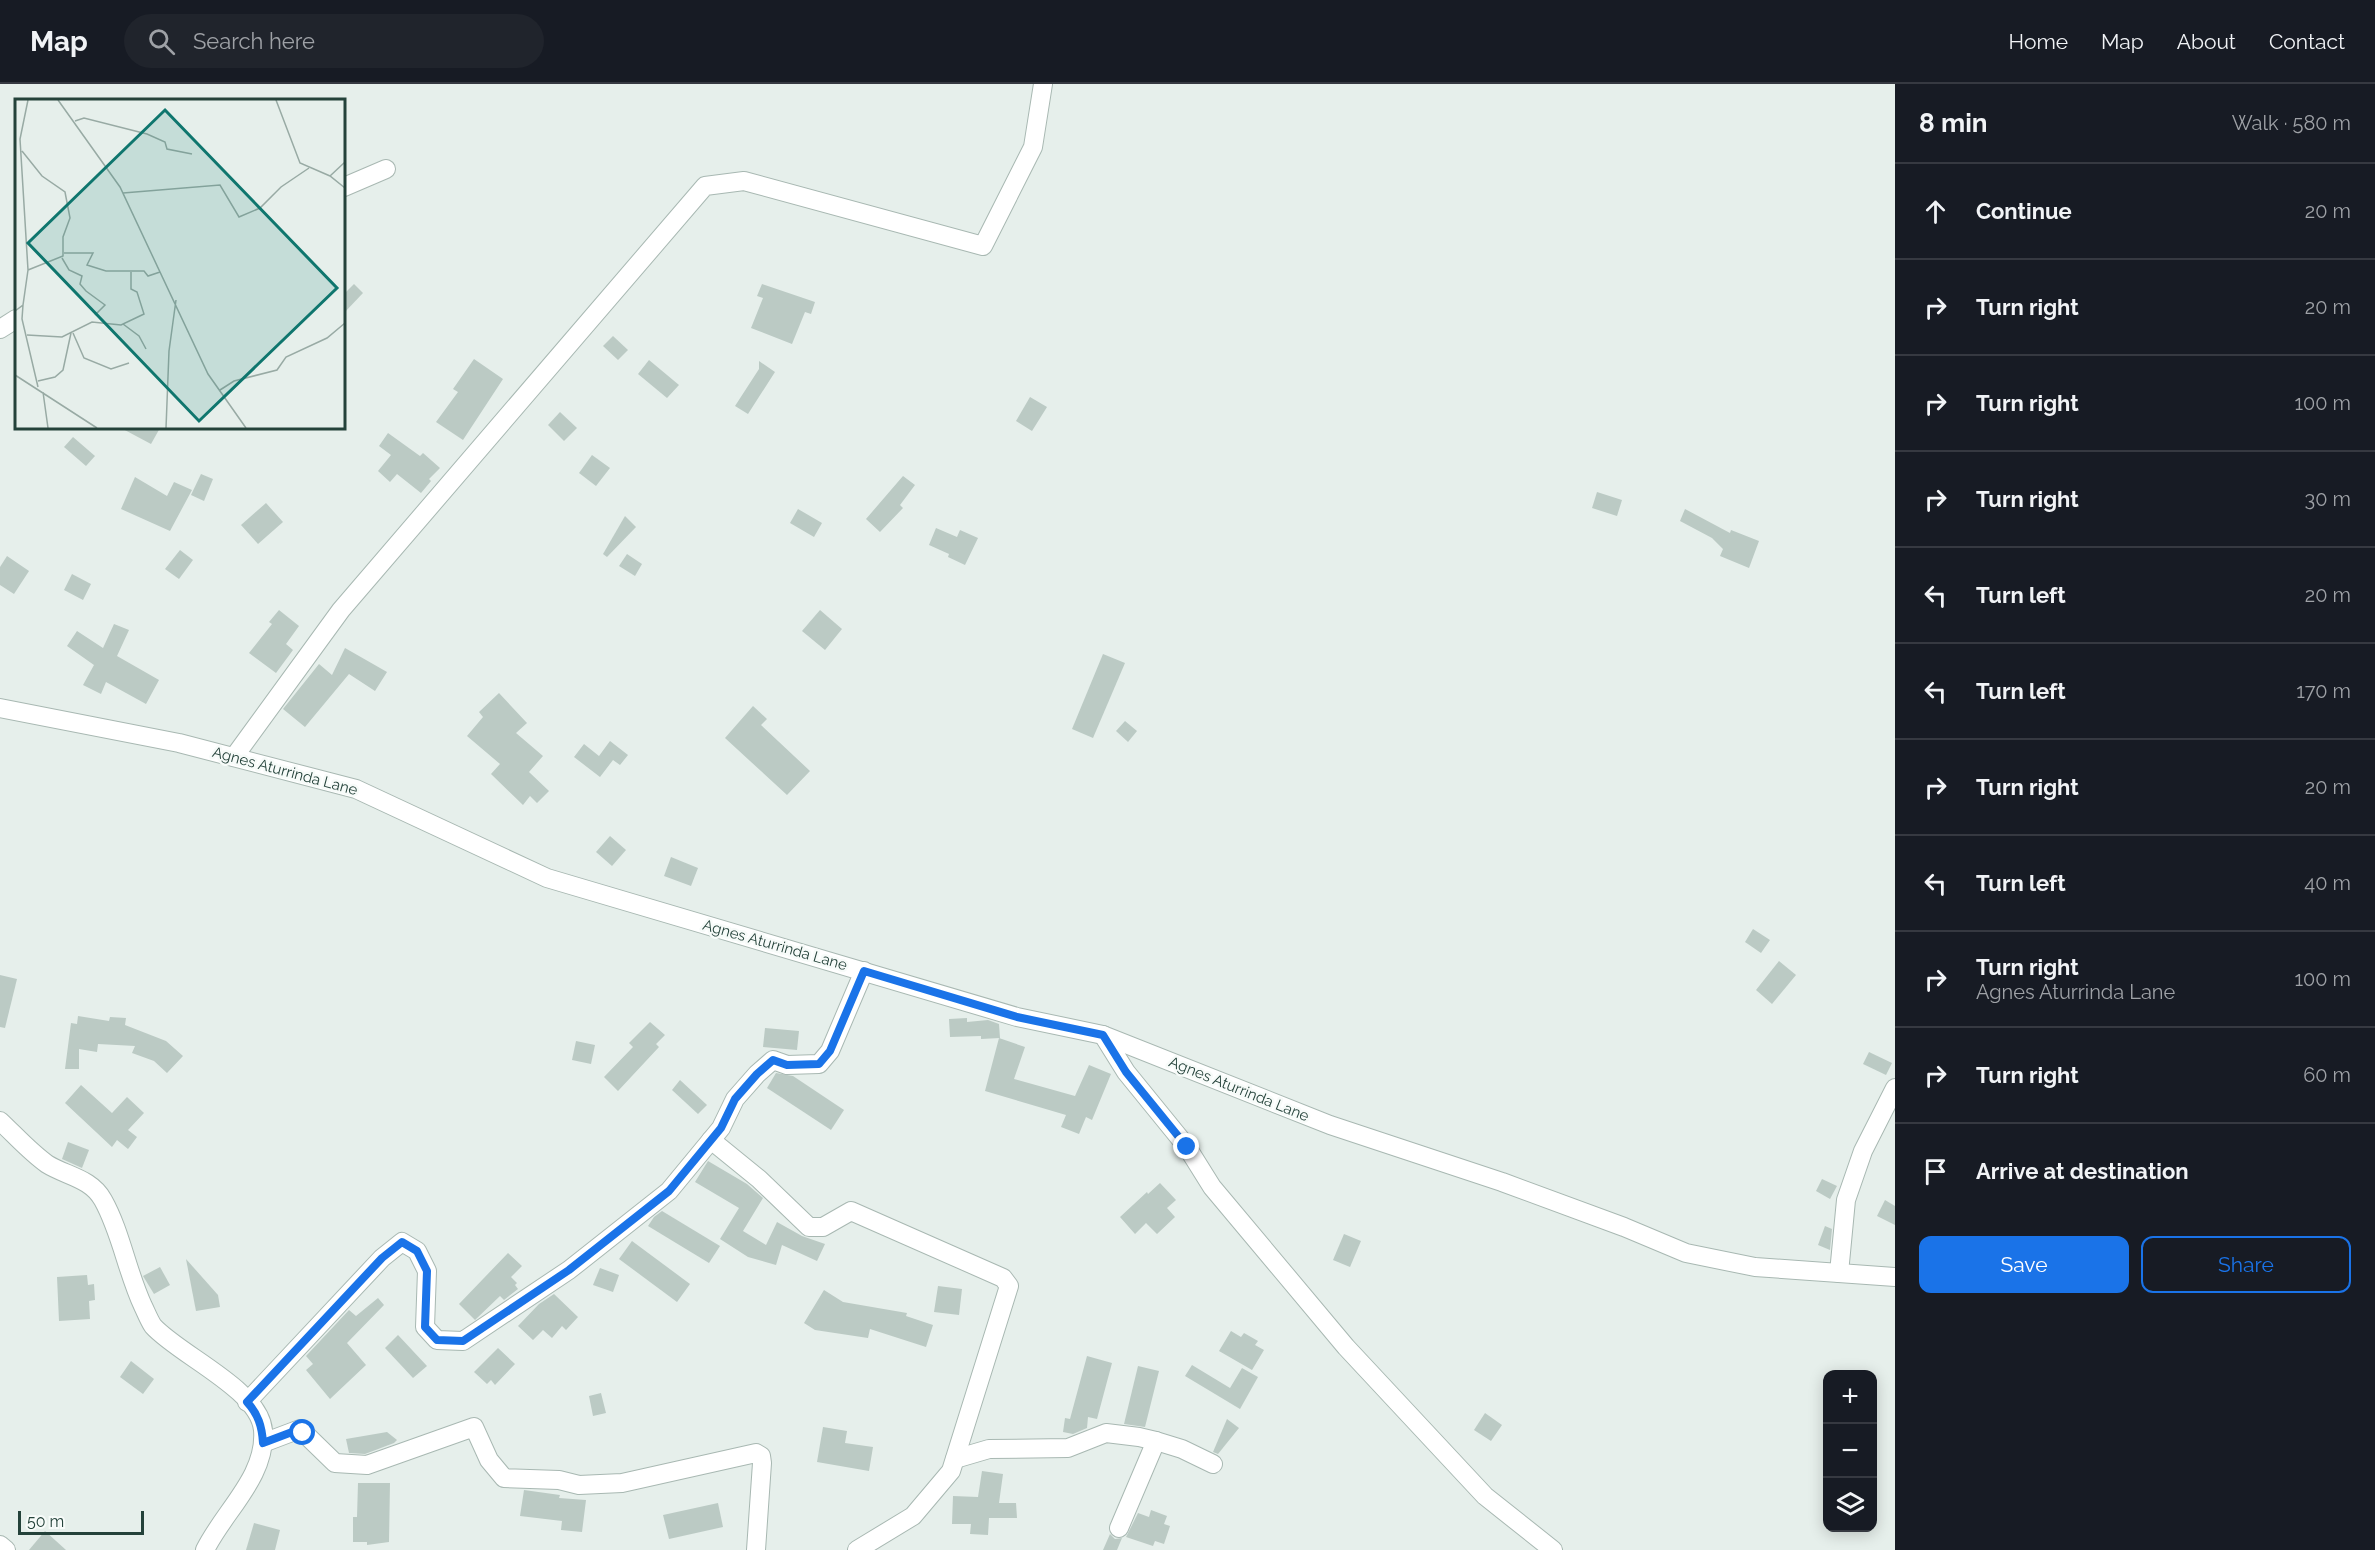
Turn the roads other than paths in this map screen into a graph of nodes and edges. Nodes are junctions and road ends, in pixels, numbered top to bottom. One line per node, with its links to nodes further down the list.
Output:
1 (1043, 84): 7 (street)
2 (386, 169): 3 (street)
3 (345, 187)
4 (15, 320): 5 (street)
5 (0, 329)
6 (0, 708): 7 (street, Agnes Aturrinda Lane)
7 (234, 757): 8 (street, Agnes Aturrinda Lane)
8 (864, 971): 9 (street, Agnes Aturrinda Lane); 12 (street)
9 (1103, 1035): 13 (street, Agnes Aturrinda Lane); 26 (street)
10 (1895, 1088): 13 (street)
11 (0, 1121): 15 (street)
12 (711, 1140): 15 (street); 18 (street)
13 (1839, 1273): 14 (street, Agnes Aturrinda Lane)
14 (1895, 1277)
15 (247, 1402): 17 (street)
16 (1156, 1441): 18 (street); 19 (street); 20 (street)
17 (263, 1443): 23 (street); 24 (street)
18 (955, 1459): 25 (street)
19 (1214, 1464)
20 (1119, 1528)
21 (0, 1545): 22 (street)
22 (6, 1550)
23 (205, 1550)
24 (756, 1550)
25 (857, 1550)
26 (1553, 1550)

